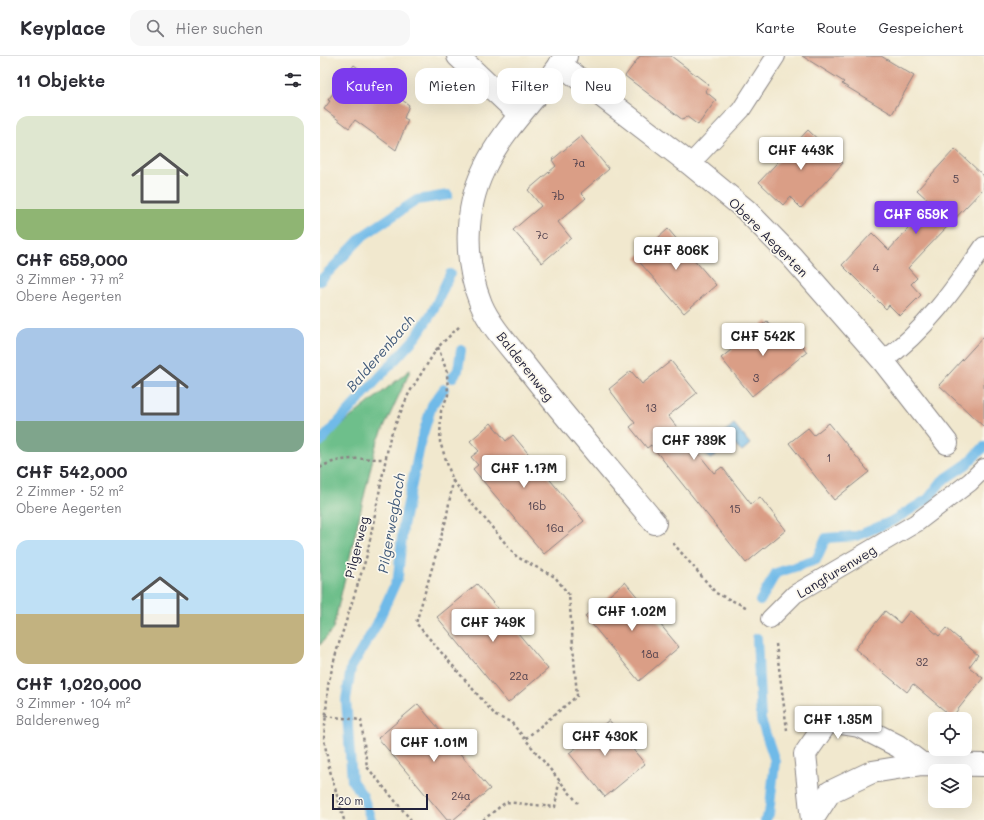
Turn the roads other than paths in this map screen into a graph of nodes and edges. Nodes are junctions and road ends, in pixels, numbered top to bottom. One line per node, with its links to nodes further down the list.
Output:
1 (458, 56): 4 (street)
2 (776, 56): 5 (lane)
3 (563, 60): 4 (street, Balderenweg); 5 (street, Obere Aegerten)
4 (519, 114): 10 (street, Balderenweg)
5 (690, 164): 7 (street, Obere Aegerten)
6 (984, 246): 7 (lane)
7 (883, 361): 8 (street, Obere Aegerten)
8 (947, 442)
9 (984, 468): 11 (lane, Langfurenweg)
10 (654, 522)
11 (770, 619)
12 (922, 764): 13 (street); 14 (street); 14 (street)
13 (984, 765)
14 (812, 820)

